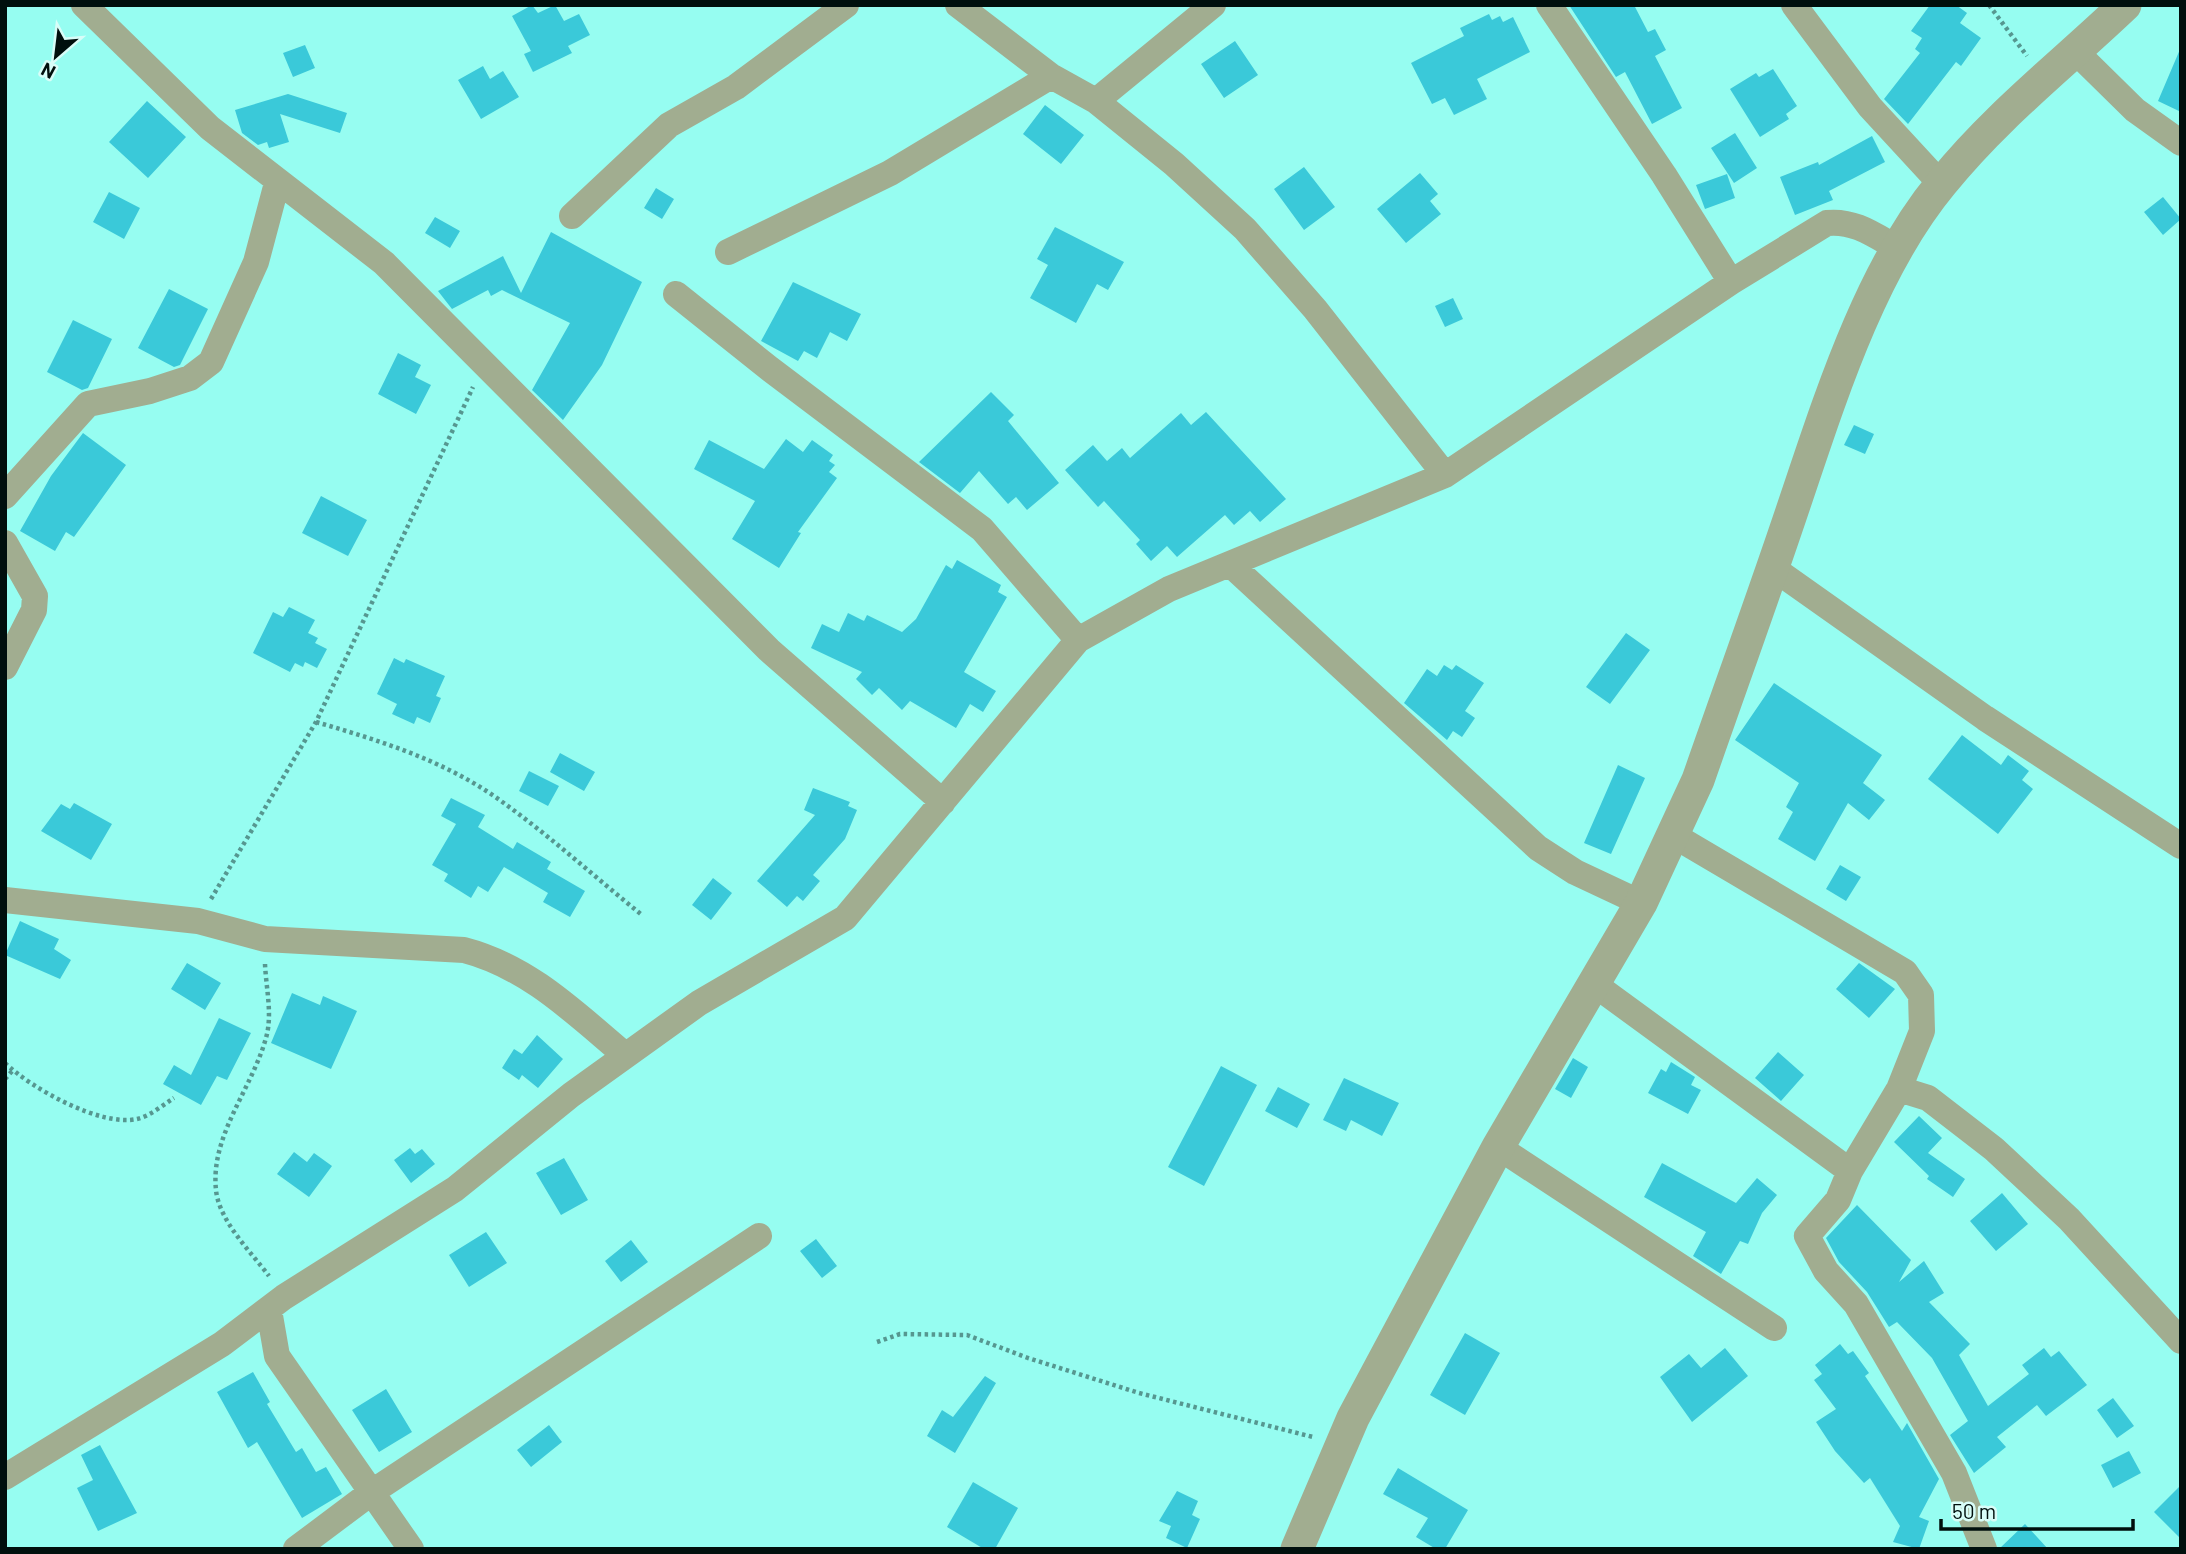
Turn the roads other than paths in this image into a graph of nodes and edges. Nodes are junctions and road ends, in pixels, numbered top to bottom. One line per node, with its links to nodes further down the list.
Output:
1 (84, 5): 12 (street)
2 (846, 5): 14 (street)
3 (958, 5): 9 (street)
4 (1213, 5): 10 (street)
5 (1549, 5): 17 (street)
6 (1794, 5): 13 (street)
7 (2125, 5): 8 (street)
8 (2076, 52): 11 (street); 13 (street)
9 (1051, 76): 10 (street); 16 (street)
10 (1096, 101): 19 (street)
11 (2181, 143)
12 (277, 183): 20 (street); 26 (street)
13 (1941, 184): 15 (street)
14 (572, 216)
15 (1897, 248): 17 (street); 23 (street)
16 (728, 252)
17 (1731, 282): 19 (street)
18 (676, 294): 24 (street)
19 (1445, 475): 22 (street)
20 (5, 496)
21 (5, 543): 25 (street)
22 (1231, 565): 24 (street); 30 (street)
23 (1773, 568): 27 (street); 28 (street)
24 (1079, 640): 26 (street)
25 (5, 667)
26 (943, 802): 32 (street)
27 (1673, 835): 30 (street); 33 (street)
28 (2181, 846)
29 (5, 901): 32 (street)
30 (1641, 903): 31 (street)
31 (1594, 984): 34 (street); 35 (street)
32 (625, 1055): 37 (street)
33 (1899, 1089): 35 (street); 39 (street)
34 (1498, 1147): 38 (street); 44 (street)
35 (1850, 1171): 45 (street)
36 (759, 1236): 41 (street)
37 (277, 1303): 40 (street); 41 (street)
38 (1774, 1328)
39 (2181, 1340)
40 (5, 1477)
41 (372, 1492): 42 (street); 43 (street)
42 (296, 1549)
43 (411, 1549)
44 (1297, 1549)
45 (1984, 1549)

